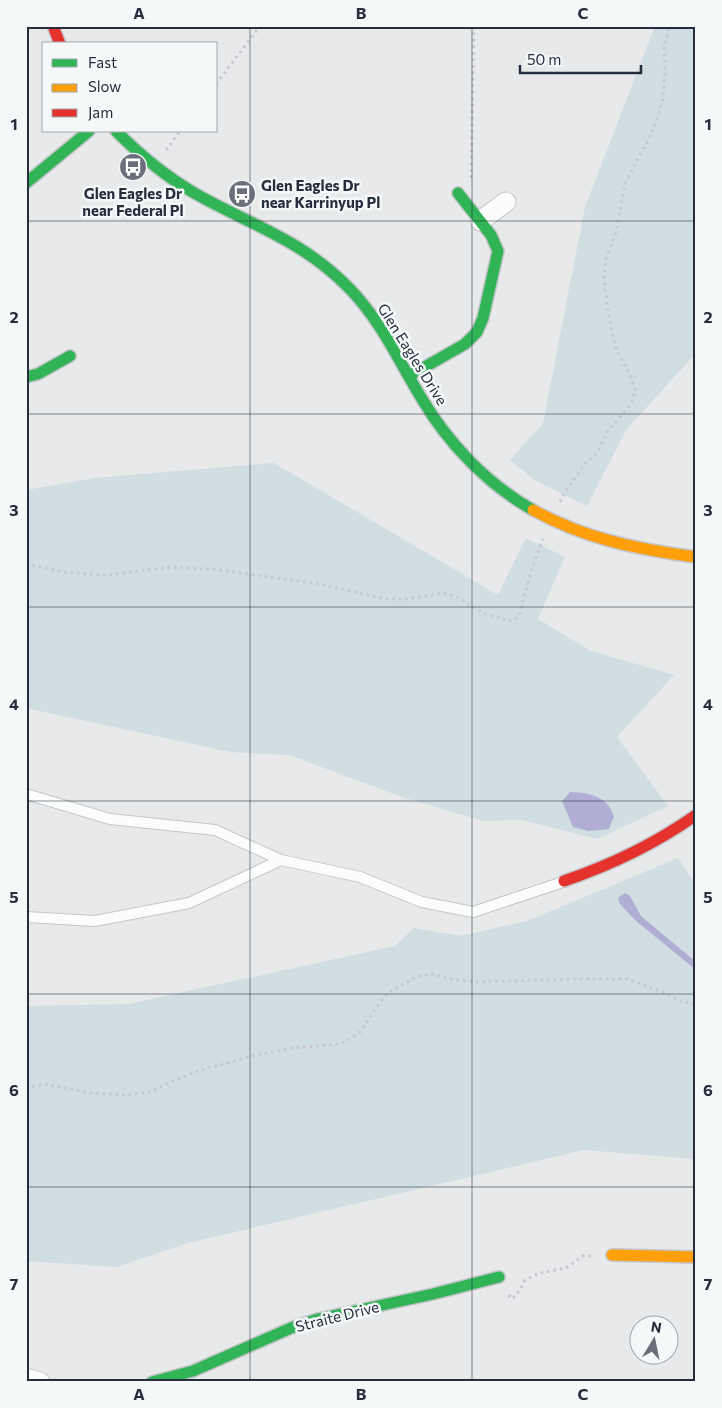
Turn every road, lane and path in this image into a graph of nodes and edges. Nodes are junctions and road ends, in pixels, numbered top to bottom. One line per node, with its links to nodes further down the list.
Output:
1 (53, 26): 4 (street)
2 (260, 26): 5 (path)
3 (474, 26): 11 (path)
4 (59, 42)
5 (218, 81)
6 (88, 132): 10 (street)
7 (117, 132): 15 (street, Glen Eagles Drive)
8 (179, 132): 9 (path)
9 (164, 153)
10 (26, 183)
11 (458, 193): 13 (street)
12 (506, 202): 13 (street)
13 (480, 221): 15 (street)
14 (70, 356): 16 (street)
15 (409, 376): 17 (street, Glen Eagles Drive)
16 (26, 377)
17 (695, 553)
18 (26, 794): 20 (lane)
19 (696, 814): 21 (street)
20 (281, 860): 21 (lane); 22 (lane)
21 (564, 881)
22 (26, 917)
23 (696, 1002): 24 (path)
24 (26, 1088)
25 (612, 1255): 26 (street); 27 (path)
26 (696, 1257)
27 (499, 1277): 30 (street, Straite Drive)
28 (26, 1378): 29 (street)
29 (40, 1382)
30 (152, 1382)

